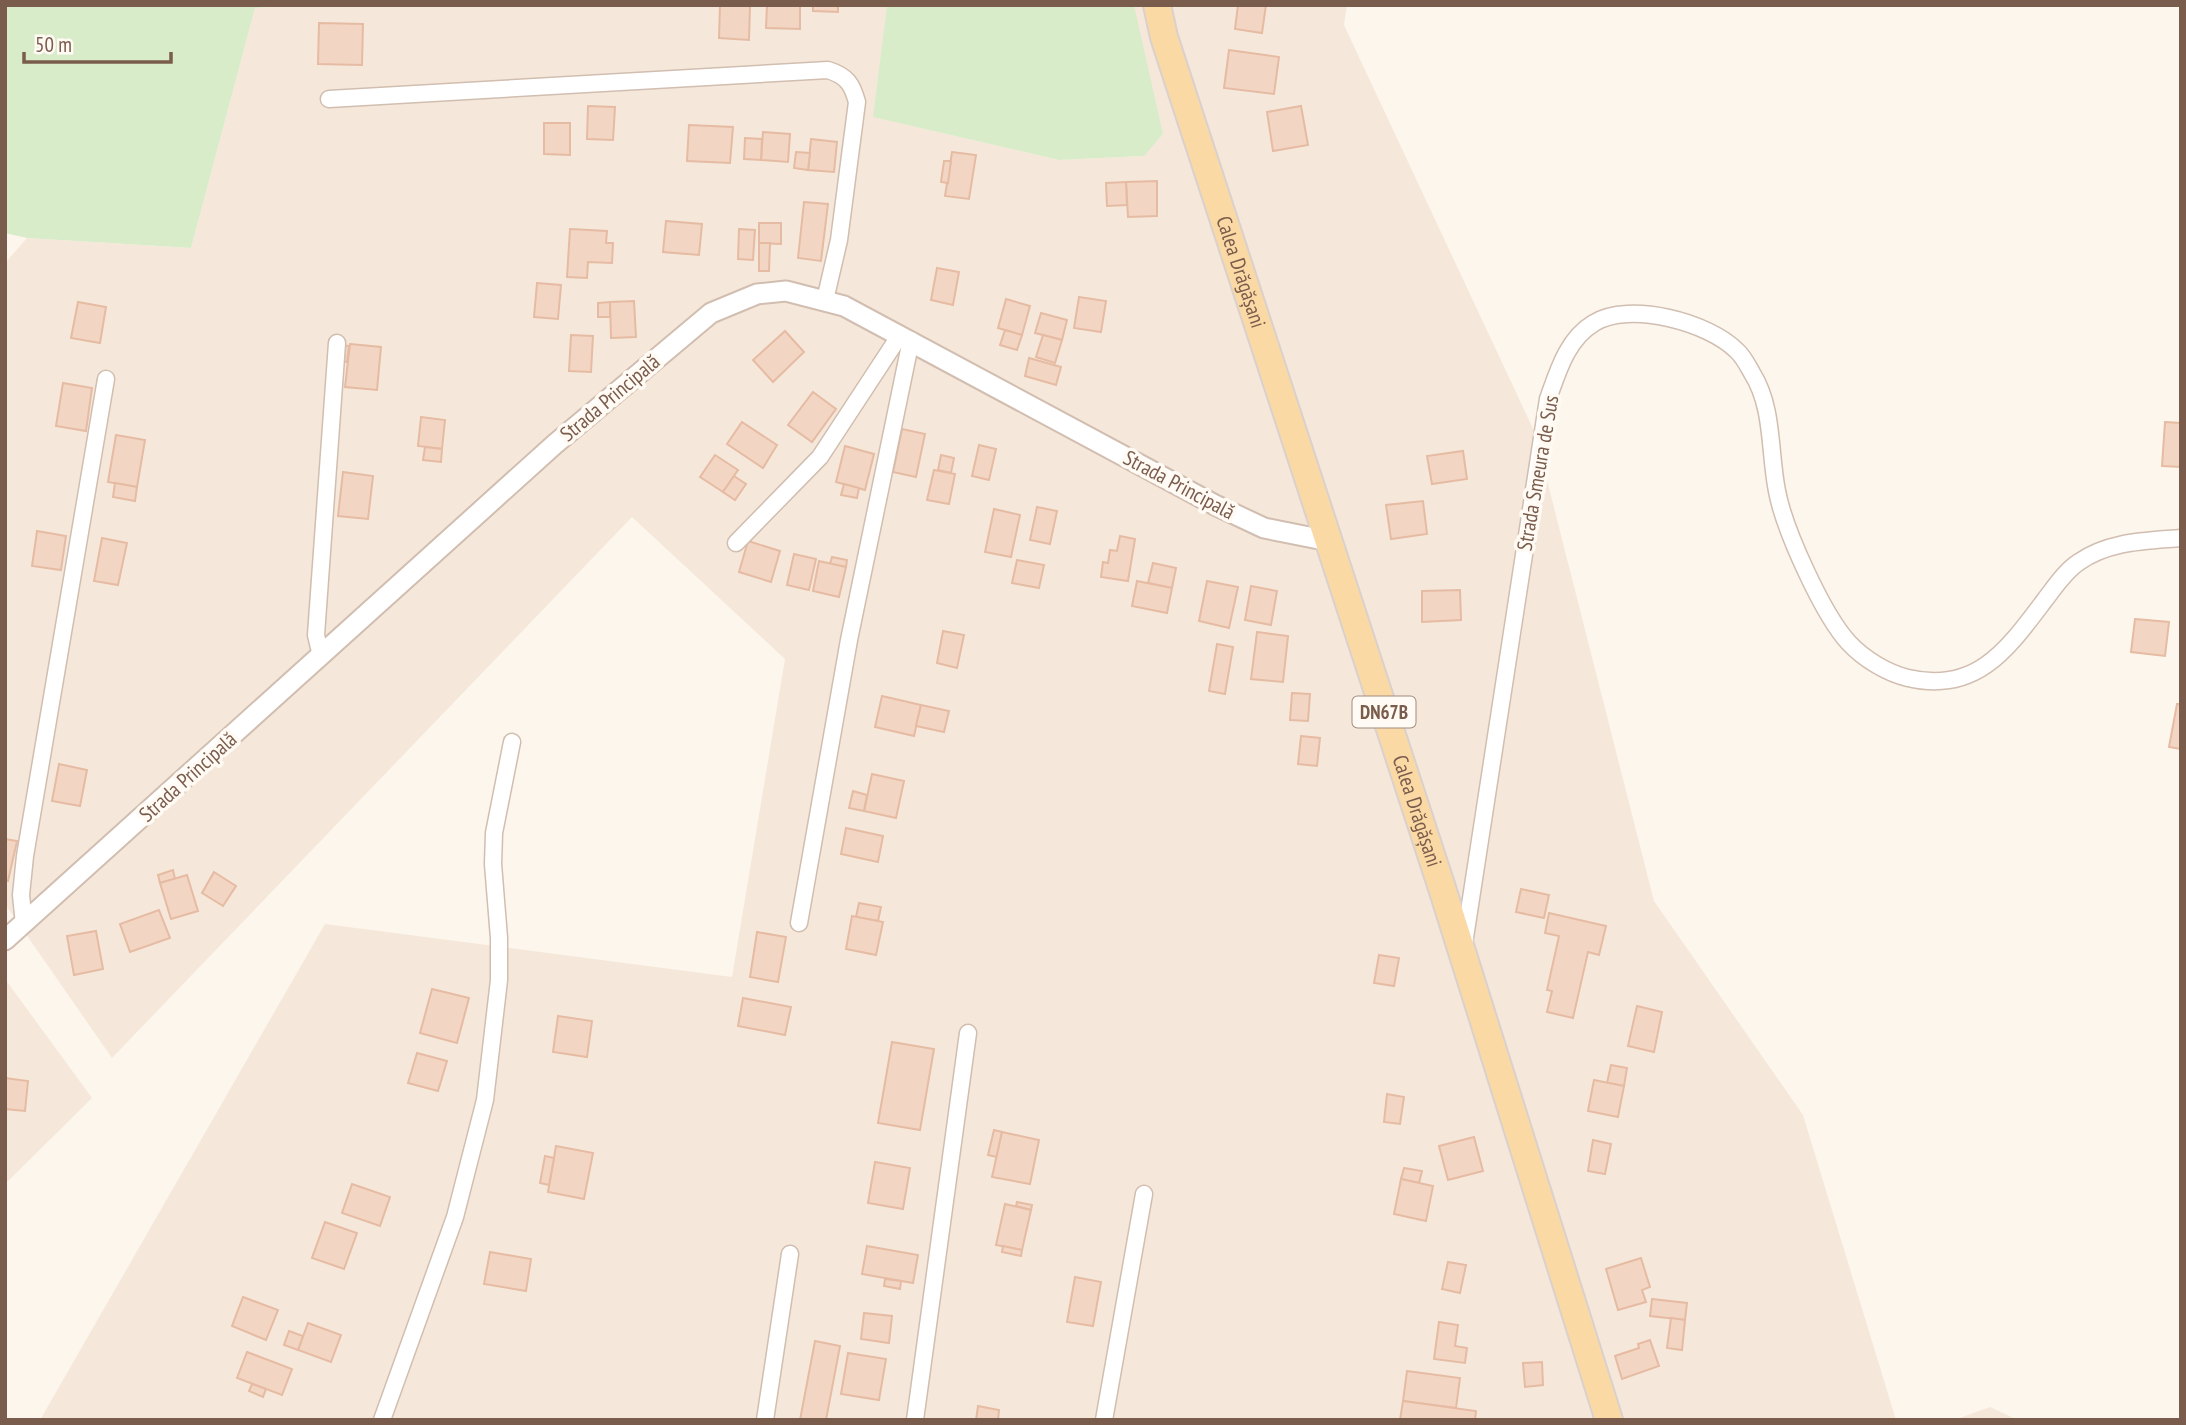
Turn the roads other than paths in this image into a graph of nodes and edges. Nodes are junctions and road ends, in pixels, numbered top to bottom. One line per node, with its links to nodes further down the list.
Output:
1 (1157, 5): 8 (main road, Calea Drăgășani / DN67B)
2 (329, 99): 3 (street)
3 (825, 300): 4 (street, Strada Principală); 10 (street, Strada Principală)
4 (905, 338): 8 (street, Strada Principală); 9 (street); 12 (street)
5 (337, 343): 10 (street)
6 (106, 379): 13 (street)
7 (2181, 538): 15 (street, Strada Smeura de Sus)
8 (1329, 541): 15 (main road, Calea Drăgășani / DN67B)
9 (736, 543)
10 (321, 656): 13 (street, Strada Principală)
11 (513, 743): 19 (street)
12 (799, 923)
13 (24, 924): 14 (street, Strada Principală)
14 (5, 940)
15 (1462, 954): 23 (main road, Calea Drăgășani / DN67B)
16 (968, 1033): 21 (street)
17 (1144, 1194): 22 (street)
18 (790, 1254): 20 (street)
19 (382, 1420)
20 (765, 1420)
21 (915, 1420)
22 (1104, 1420)
23 (1609, 1420)

